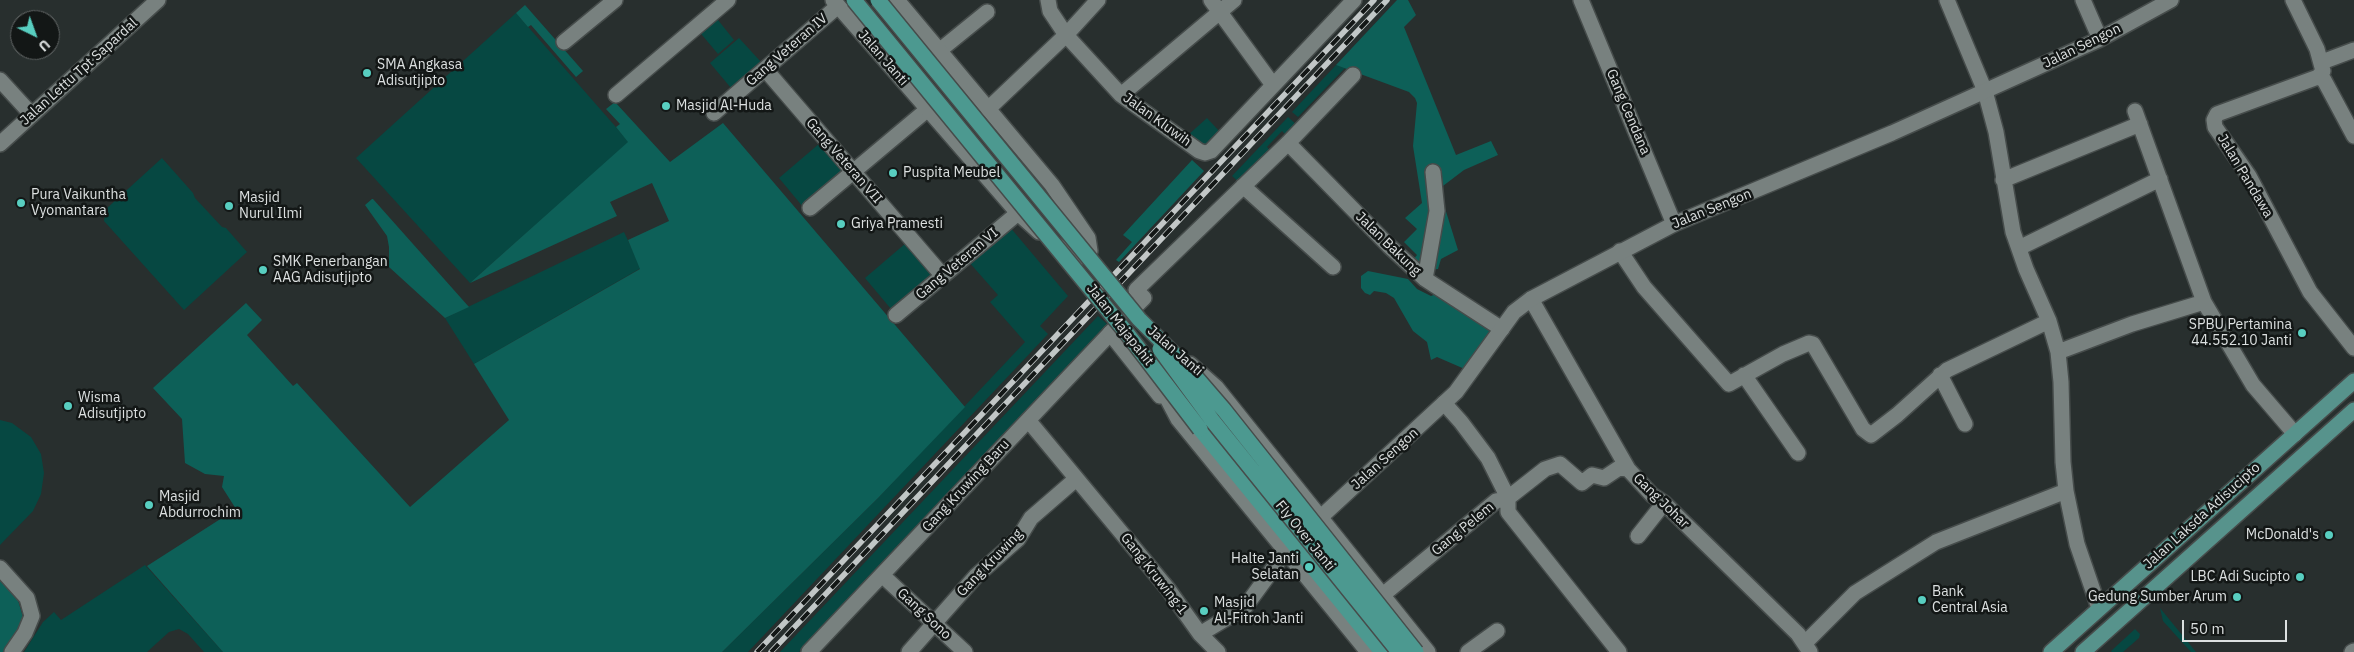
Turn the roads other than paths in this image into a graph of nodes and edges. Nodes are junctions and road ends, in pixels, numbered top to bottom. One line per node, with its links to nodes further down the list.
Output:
1 (158, 0): 36 (street, Jalan Lettu Tpt Sapardal)
2 (615, 0): 22 (street)
3 (728, 0): 31 (street)
4 (854, 0): 101 (highway, Jalan Majapahit, bridge)
5 (866, 0): 18 (street, Gang Veteran IV)
6 (878, 0): 57 (highway, Jalan Majapahit, bridge)
7 (896, 0): 24 (street, Jalan Janti)
8 (1048, 0): 20 (street, Jalan Kluwih)
9 (1098, 0): 20 (street)
10 (1234, 0): 17 (street)
11 (1354, 0): 29 (street)
12 (1581, 0): 48 (street, Gang Cendana)
13 (1947, 0): 30 (street)
14 (2083, 0): 21 (street)
15 (2171, 0): 21 (street, Jalan Sengon)
16 (2293, 0): 26 (street)
17 (1215, 6): 29 (street); 32 (street)
18 (839, 7): 25 (street, Gang Veteran IV); 33 (street, Jalan Janti)
19 (987, 12): 24 (street)
20 (1066, 35): 32 (street, Jalan Kluwih); 34 (street)
21 (2100, 39): 30 (street, Jalan Sengon)
22 (564, 42)
23 (2354, 50): 26 (street)
24 (939, 52): 34 (street, Jalan Janti)
25 (765, 69): 35 (street, Gang Veteran IV); 40 (street, Gang Veteran VII)
26 (2320, 70): 37 (street); 61 (street, Jalan Pandawa)
27 (1353, 75): 38 (street)
28 (0, 80): 36 (street)
29 (1273, 86): 32 (street, Jalan Kluwih)
30 (1985, 91): 43 (street); 48 (street, Jalan Sengon)
31 (616, 95)
32 (1121, 95)
33 (928, 109): 40 (street); 47 (street, Jalan Janti)
34 (988, 109): 44 (street, Jalan Janti)
35 (714, 113)
36 (32, 115): 39 (street, Jalan Lettu Tpt Sapardal)
37 (2354, 136)
38 (1288, 143): 45 (street); 53 (street, Jalan Bakung)
39 (0, 144)
40 (853, 172): 46 (street); 52 (street, Gang Veteran VII)
41 (1433, 172): 53 (street)
42 (2160, 179): 43 (street); 49 (street); 55 (street)
43 (2003, 180): 49 (street)
44 (1052, 185): 47 (street); 47 (street, Jalan Janti)
45 (1243, 186): 51 (street); 57 (street, Gang Kruwing Baru)
46 (810, 208)
47 (1018, 213): 52 (street, Gang Veteran VI)
48 (1674, 224): 50 (street, Jalan Sengon)
49 (2019, 248): 58 (street)
50 (1620, 251): 54 (street, Jalan Sengon); 63 (street)
51 (1333, 267)
52 (943, 276): 56 (street, Gang Veteran VI)
53 (1425, 279): 59 (street, Jalan Bakung)
54 (1532, 299): 59 (street, Jalan Sengon); 77 (street, Gang Johar)
55 (2204, 302): 62 (street); 73 (street)
56 (896, 315)
57 (1131, 317): 60 (street, Gang Kruwing Baru); 66 (street, Jalan Janti); 69 (street, Jalan Janti); 71 (highway, Jalan Majapahit, bridge); 104 (highway, Jalan Majapahit, bridge)
58 (2049, 321): 62 (street); 64 (street)
59 (1502, 329): 67 (street, Jalan Sengon)
60 (1110, 333): 69 (street); 70 (street, Gang Kruwing Baru)
61 (2354, 348)
62 (2058, 352): 80 (street)
63 (1744, 375): 64 (street); 74 (street)
64 (1940, 375): 72 (street)
65 (2354, 381): 73 (main road, Jalan Laksda Adisucipto)
66 (1216, 387): 69 (street); 83 (street, Jalan Janti)
67 (1444, 403): 81 (street); 83 (street, Jalan Sengon)
68 (2354, 410): 76 (main road, Jalan Laksda Adisucipto)
69 (1178, 419): 85 (street, Jalan Janti)
70 (1028, 420): 79 (street, Gang Kruwing 1); 87 (street, Gang Kruwing Baru)
71 (1212, 420): 103 (highway, Fly Over Janti, bridge)
72 (1965, 424)
73 (2290, 438): 75 (main road, Jalan Laksda Adisucipto); 76 (main road)
74 (1798, 453)
75 (2270, 456): 78 (main road); 89 (main road, Jalan Laksda Adisucipto)
76 (2300, 458): 78 (main road, Jalan Laksda Adisucipto)
77 (1628, 469): 81 (street, Gang Pelem); 82 (street, Gang Johar)
78 (2285, 472): 109 (main road, Jalan Laksda Adisucipto)
79 (1076, 479): 90 (street, Gang Kruwing); 93 (street, Gang Kruwing 1)
80 (2066, 491): 89 (street); 94 (street)
81 (1508, 498): 88 (street, Gang Pelem); 107 (street)
82 (1664, 503): 84 (street); 94 (street, Gang Johar)
83 (1322, 516): 88 (street, Jalan Janti)
84 (1638, 536)
85 (1286, 551): 93 (street); 100 (street, Jalan Janti)
86 (0, 568): 95 (street)
87 (882, 575): 90 (street, Gang Sono); 96 (street, Gang Kruwing Baru)
88 (1384, 594): 92 (street, Jalan Janti)
89 (2099, 608): 108 (main road, Jalan Laksda Adisucipto)
90 (933, 622): 97 (street, Gang Kruwing); 98 (street, Gang Sono)
91 (1497, 631): 106 (street)
92 (1412, 632): 102 (street); 105 (street, Jalan Janti)
93 (1200, 634): 99 (street, Gang Kruwing 1)
94 (1808, 648)
95 (12, 652)
96 (809, 652)
97 (909, 652)
98 (965, 652)
99 (1218, 652)
100 (1368, 652)
101 (1382, 652)
102 (1387, 652)
103 (1399, 652)
104 (1416, 652)
105 (1428, 652)
106 (1468, 652)
107 (1619, 652)
108 (2051, 652)
109 (2083, 652)

